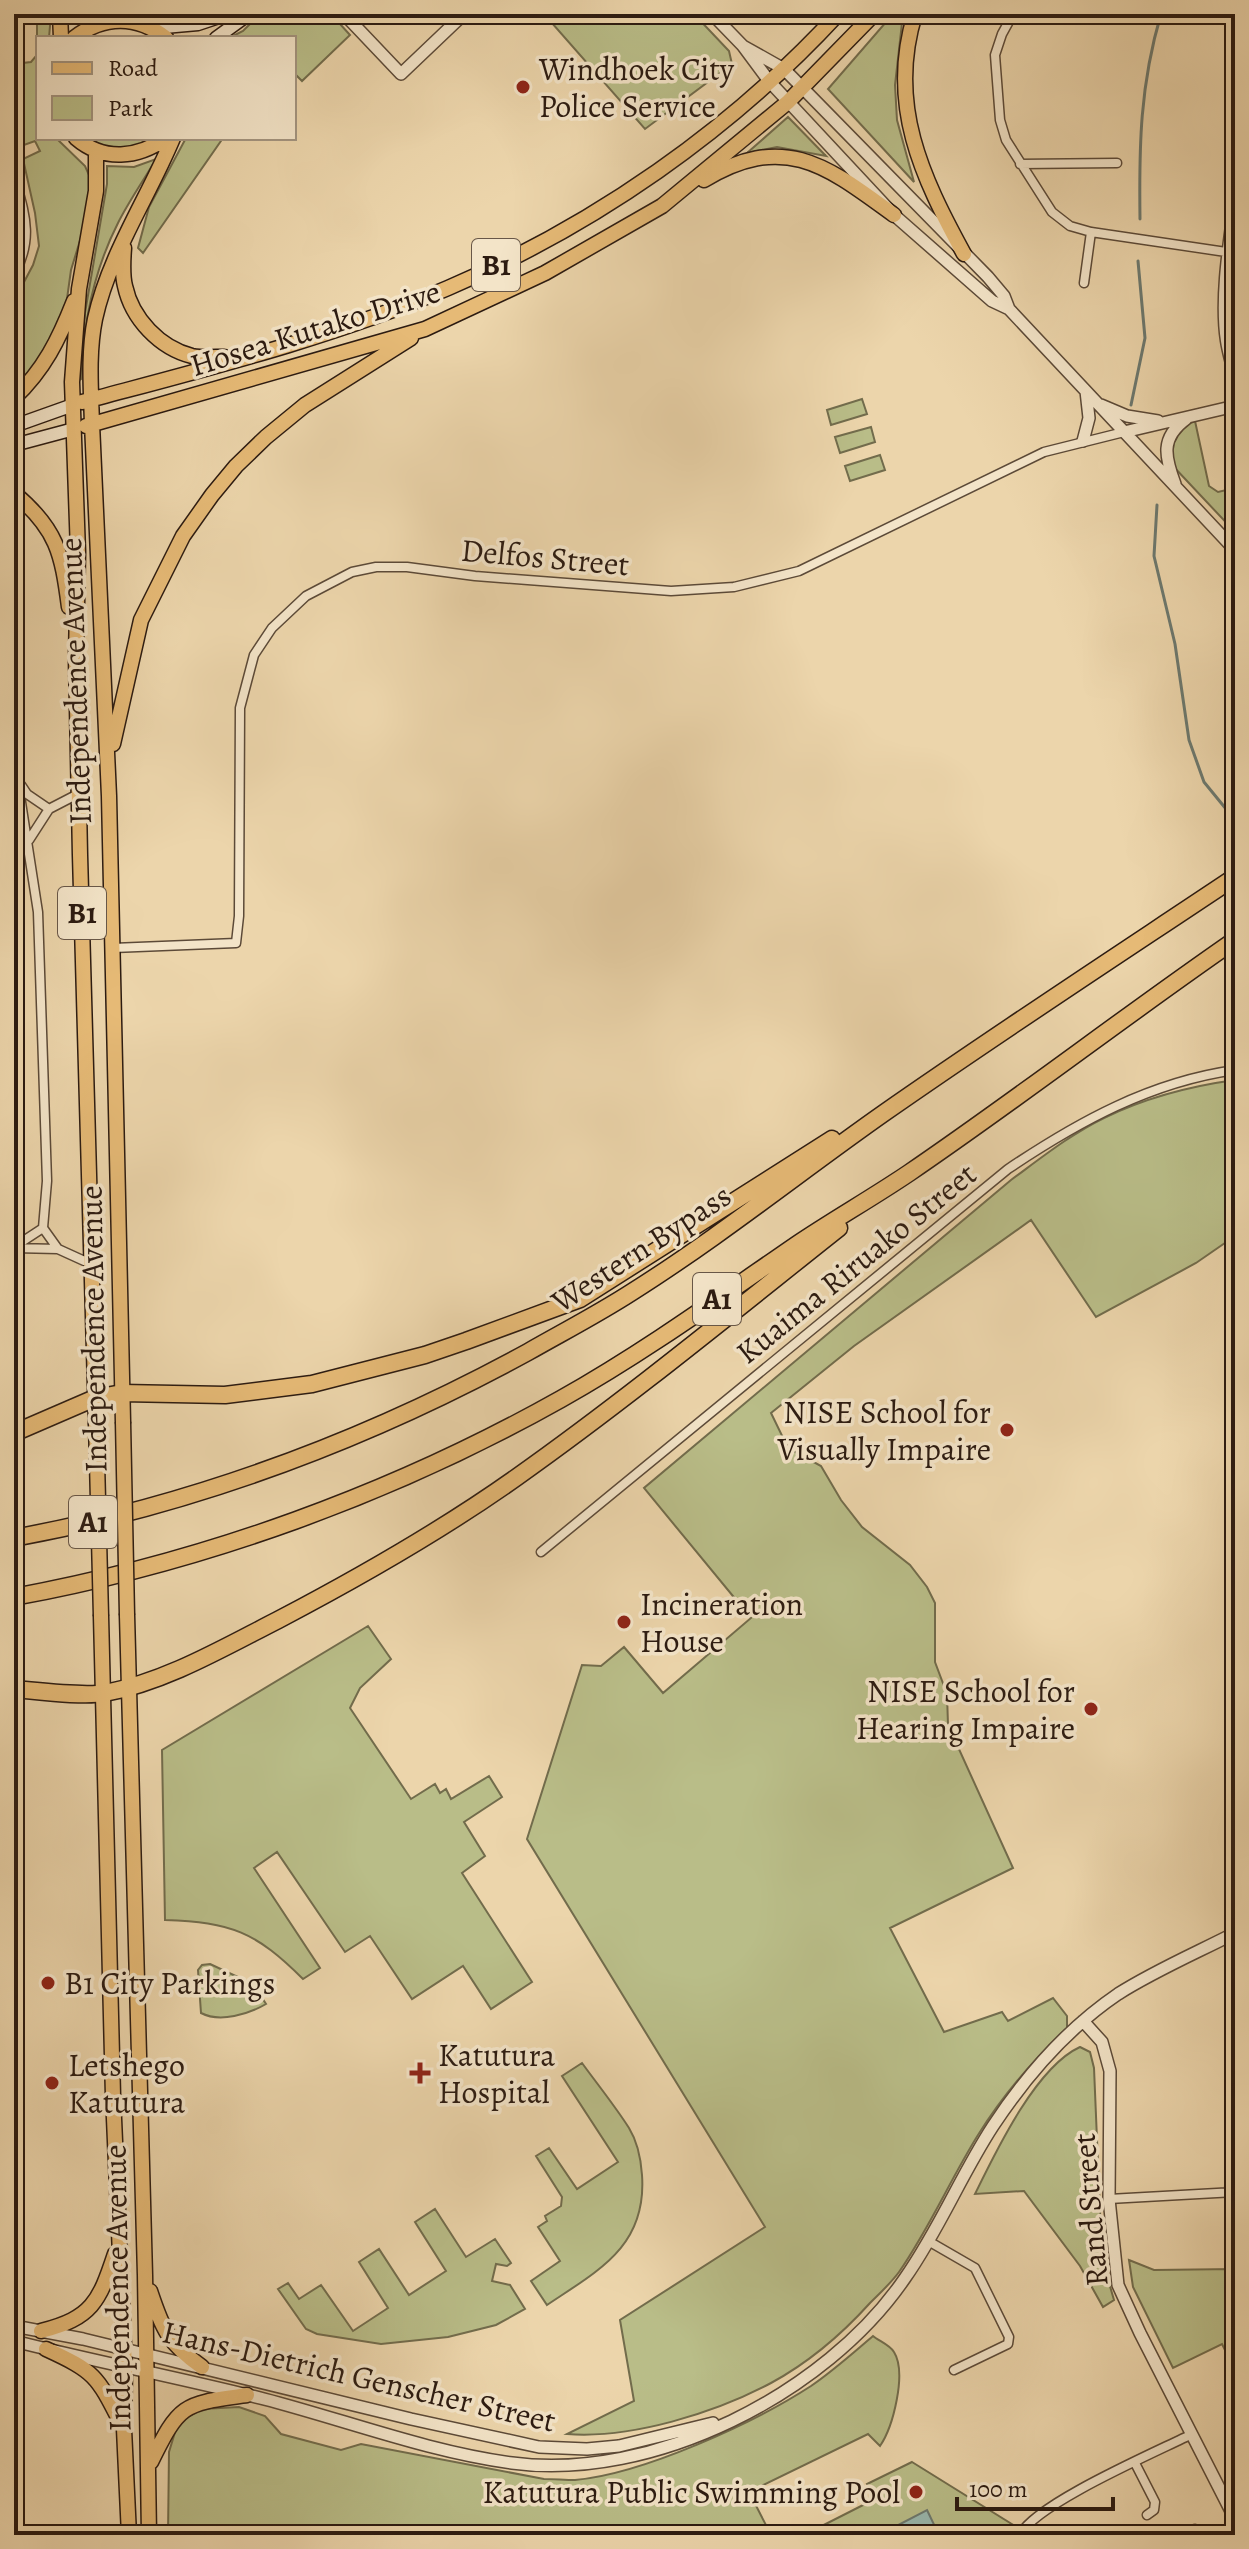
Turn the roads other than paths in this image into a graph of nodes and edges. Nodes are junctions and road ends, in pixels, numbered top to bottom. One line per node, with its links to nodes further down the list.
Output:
1 (60, 14): 13 (main road)
2 (228, 14): 12 (main road)
3 (249, 14): 16 (main road)
4 (344, 14): 5 (street)
5 (464, 14)
6 (712, 14): 17 (street)
7 (838, 14): 18 (main road, Hosea Kutako Drive / B1)
8 (874, 14): 20 (main road, Hosea Kutako Drive / B1)
9 (915, 14): 35 (main road)
10 (1013, 14): 27 (street)
11 (111, 17): 12 (main road); 14 (main road)
12 (153, 28): 15 (main road)
13 (61, 36)
14 (77, 36)
15 (163, 36)
16 (219, 36)
17 (743, 46): 18 (street); 19 (street)
18 (783, 69): 19 (main road, Hosea Kutako Drive / B1); 20 (street)
19 (769, 81): 21 (street); 41 (main road, Hosea Kutako Drive / B1)
20 (802, 88): 21 (main road, Hosea Kutako Drive / B1); 35 (street)
21 (788, 102): 30 (main road, Hosea Kutako Drive / B1); 31 (street)
22 (79, 140): 25 (main road)
23 (163, 140): 25 (main road)
24 (172, 140): 33 (main road, Independence Avenue)
25 (96, 151): 38 (main road, Independence Avenue)
26 (1117, 163): 27 (street)
27 (1020, 164): 32 (street)
28 (14, 175): 36 (street)
29 (1235, 189): 34 (street)
30 (662, 206): 31 (main road); 40 (main road, Hosea Kutako Drive / B1)
31 (894, 215): 39 (street)
32 (1091, 232): 34 (street); 37 (street)
33 (124, 240): 41 (main road); 45 (main road, Independence Avenue)
34 (1231, 251): 42 (street)
35 (964, 254): 39 (street)
36 (14, 276)
37 (1084, 283)
38 (79, 289): 44 (main road); 47 (main road, Independence Avenue)
39 (1009, 309): 43 (street)
40 (425, 329): 51 (main road, Hosea Kutako Drive); 64 (main road, B1)
41 (239, 358): 45 (main road, Hosea Kutako Drive / B1)
42 (1235, 384)
43 (1086, 391): 46 (street); 55 (street)
44 (14, 398)
45 (91, 400): 47 (main road, Hosea Kutako Drive); 51 (main road, Independence Avenue)
46 (1097, 404): 50 (street); 54 (street)
47 (73, 405): 52 (main road, Hosea Kutako Drive); 53 (main road, Independence Avenue)
48 (1235, 406): 49 (street)
49 (1190, 416): 50 (street); 57 (street)
50 (1161, 422): 54 (street)
51 (92, 424): 53 (main road, Hosea Kutako Drive); 64 (main road, Independence Avenue / B1)
52 (14, 426)
53 (74, 429): 56 (main road, Hosea Kutako Drive); 60 (main road, Independence Avenue / B1)
54 (1124, 432): 55 (street, Delfos Street); 57 (street)
55 (1083, 441): 69 (street, Delfos Street)
56 (14, 445)
57 (1176, 489): 59 (street)
58 (14, 493): 60 (main road)
59 (1235, 550)
60 (76, 659): 63 (main road, Independence Avenue / B1)
61 (14, 757): 62 (street)
62 (18, 781): 65 (street); 66 (street)
63 (79, 794): 65 (street); 76 (main road, Independence Avenue / B1)
64 (109, 796): 69 (main road, Independence Avenue / B1)
65 (49, 809): 66 (street)
66 (28, 841): 73 (street)
67 (1235, 877): 71 (highway, Western Bypass / A1)
68 (1235, 940): 72 (highway, A1)
69 (113, 948): 77 (main road, Independence Avenue / B1)
70 (1235, 1070): 81 (street, Kuaima Riruako Street)
71 (882, 1114): 77 (highway); 80 (highway, Western Bypass / A1)
72 (909, 1173): 82 (highway, A1); 83 (highway)
73 (43, 1228): 74 (street); 75 (street)
74 (14, 1248): 75 (street)
75 (58, 1249): 76 (street)
76 (91, 1264): 78 (main road, Independence Avenue / B1)
77 (122, 1393): 78 (highway); 83 (main road, Independence Avenue / B1, bridge)
78 (95, 1398): 79 (highway); 85 (main road, Independence Avenue / B1, bridge)
79 (14, 1433)
80 (14, 1538)
81 (541, 1552)
82 (14, 1597)
83 (130, 1687): 85 (highway); 93 (main road, Independence Avenue)
84 (14, 1689): 85 (highway)
85 (101, 1694): 92 (main road, Independence Avenue)
86 (1235, 1933): 87 (street, Hans-Dietrich Genscher Street)
87 (1083, 2021): 90 (street, Rand Street); 91 (street, Hans-Dietrich Genscher Street)
88 (1235, 2119): 89 (street)
89 (1232, 2192): 90 (street)
90 (1109, 2199): 107 (street, Rand Street)
91 (930, 2242): 102 (street); 105 (street, Hans-Dietrich Genscher Street)
92 (118, 2244): 95 (main road); 97 (main road, Independence Avenue)
93 (145, 2275): 99 (main road, Independence Avenue); 100 (main road)
94 (14, 2326): 95 (street, Hans-Dietrich Genscher Street)
95 (41, 2331): 97 (street, Hans-Dietrich Genscher Street)
96 (14, 2341): 98 (street, Hans-Dietrich Genscher Street)
97 (123, 2348): 99 (street, Hans-Dietrich Genscher Street); 101 (main road, Independence Avenue)
98 (46, 2349): 101 (street, Hans-Dietrich Genscher Street); 106 (main road)
99 (147, 2355): 100 (street, Hans-Dietrich Genscher Street); 103 (main road, Independence Avenue)
100 (202, 2367): 105 (street, Hans-Dietrich Genscher Street)
101 (125, 2368): 103 (street, Hans-Dietrich Genscher Street); 106 (main road, Independence Avenue)
102 (954, 2370)
103 (147, 2373): 104 (street, Hans-Dietrich Genscher Street); 109 (main road, Independence Avenue)
104 (247, 2395): 105 (street, Hans-Dietrich Genscher Street); 109 (main road)
105 (741, 2416)
106 (124, 2429): 113 (main road, Independence Avenue)
107 (1192, 2434): 108 (street); 111 (street, Rand Street)
108 (1135, 2463): 110 (street); 114 (street)
109 (150, 2464): 112 (main road, Independence Avenue)
110 (1147, 2515)
111 (1235, 2519)
112 (151, 2531)
113 (129, 2535)
114 (1020, 2535)
115 (1177, 2535): 116 (street)
116 (1201, 2535)

